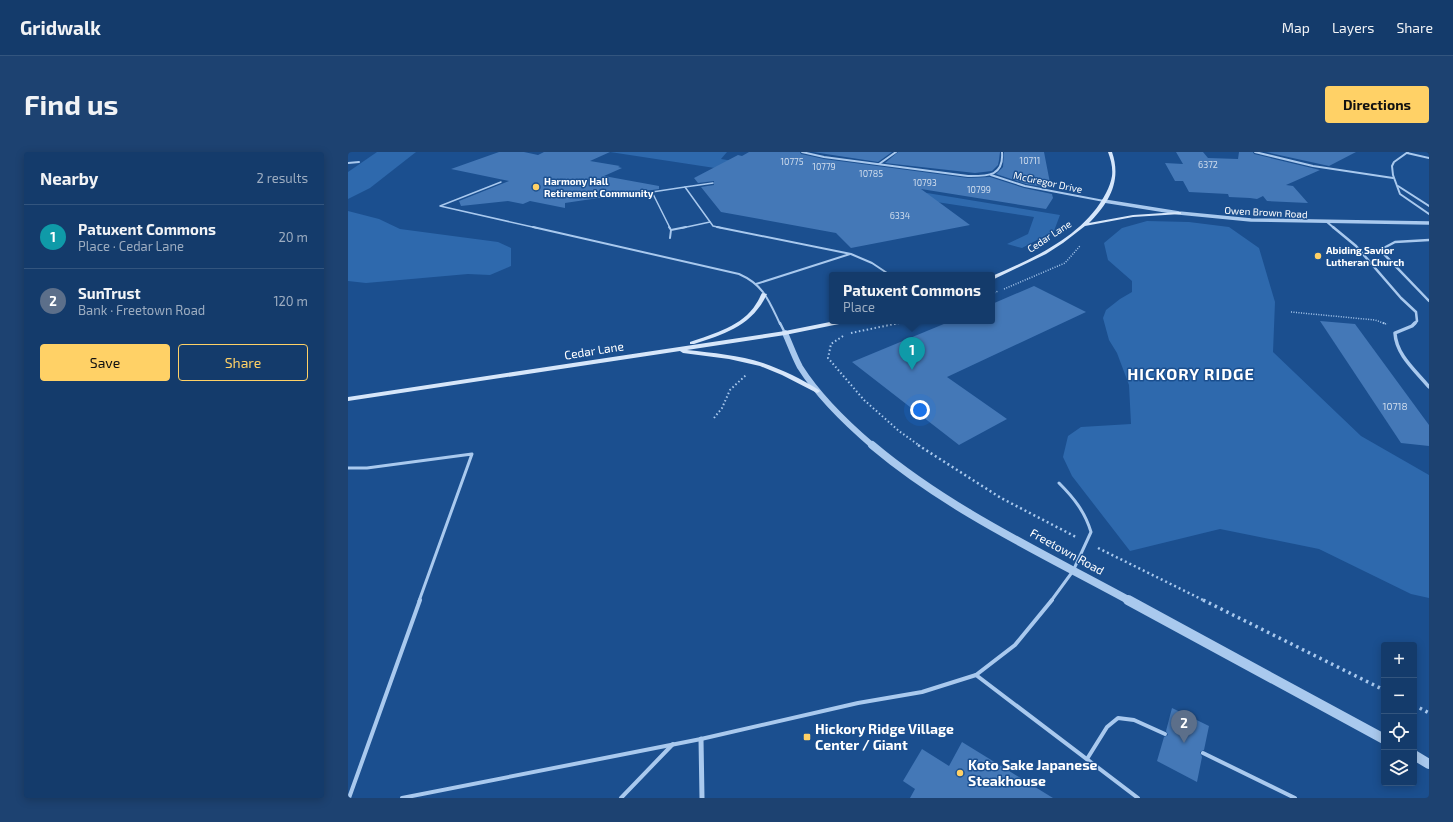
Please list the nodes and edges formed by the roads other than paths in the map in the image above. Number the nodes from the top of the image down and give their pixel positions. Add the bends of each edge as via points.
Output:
1 (802, 152) edge
2 (896, 152) edge
3 (1002, 152) edge
4 (1110, 152) edge
5 (1255, 152) edge
6 (1408, 152) edge
7 (1429, 158) edge
8 (359, 162) dead end
9 (348, 163) edge
10 (879, 164) junction
11 (991, 175) junction
12 (1393, 178) junction
13 (501, 182) dead end
14 (713, 182) dead end
15 (1398, 186) junction
16 (685, 187) junction
17 (1104, 201) junction
18 (1429, 206) edge
19 (1179, 213) junction
20 (1429, 214) edge
21 (710, 222) junction
22 (1327, 222) junction
23 (1429, 223) edge
24 (1083, 225) junction
25 (672, 230) junction
26 (670, 238) dead end
27 (1429, 240) edge
28 (850, 254) junction
29 (887, 272) edge
30 (995, 277) edge
31 (756, 284) junction
32 (764, 294) junction
33 (1429, 301) edge
34 (829, 324) edge
35 (785, 333) junction
36 (672, 350) junction
37 (1429, 387) edge
38 (817, 391) junction
39 (348, 399) edge
40 (348, 468) edge
41 (1059, 483) dead end
42 (1073, 571) junction
43 (976, 675) junction
44 (1165, 734) dead end
45 (1381, 737) edge
46 (701, 739) junction
47 (673, 744) junction
48 (1203, 753) dead end
49 (1417, 758) edge
50 (1087, 759) junction
51 (1429, 764) edge
52 (350, 798) edge
53 (402, 798) edge
54 (621, 798) edge
55 (702, 798) edge
56 (1138, 798) edge
57 (1295, 798) edge

1 - 10 street, McGregor Drive
2 - 10 street
3 - 11 street, McGregor Drive via 1002,168
4 - 17 main road, Cedar Lane via 1114,178
5 - 12 street via 1313,166
6 - 7 street
6 - 12 street via 1393,163
8 - 9 street
10 - 11 street, McGregor Drive via 959,176
11 - 17 street, McGregor Drive via 1025,186
12 - 15 street
13 - 31 lane via 440,206 733,272
14 - 16 lane
15 - 18 street
15 - 20 street via 1400,194
16 - 21 lane
16 - 25 lane via 652,192
17 - 19 street, Owen Brown Road
17 - 24 main road, Cedar Lane
19 - 22 street, Owen Brown Road via 1251,220
19 - 24 main road via 1133,216
21 - 25 lane
21 - 28 lane via 713,226
22 - 23 street, Owen Brown Road
22 - 37 street via 1356,246 1416,312 1418,321 1395,333 1394,340
24 - 30 main road, Cedar Lane via 1037,257
25 - 26 lane
27 - 33 street via 1395,242 1380,250
28 - 29 lane via 865,259
28 - 31 lane
31 - 32 lane
32 - 35 lane
32 - 36 main road via 761,304 737,325
34 - 35 main road, Cedar Lane
35 - 36 main road, Cedar Lane
35 - 38 street, Freetown Road via 802,370
36 - 38 main road via 745,360 772,368
36 - 39 main road, Cedar Lane
38 - 42 street, Freetown Road via 836,413 906,472 965,511
40 - 52 lane via 367,468 472,454
41 - 42 lane via 1088,518 1091,532
42 - 43 lane via 1015,645
42 - 45 street, Freetown Road
43 - 46 lane via 922,692 858,703
43 - 50 lane
44 - 50 lane via 1134,720 1118,718 1107,727
46 - 47 lane
46 - 55 street
47 - 53 lane
47 - 54 lane
48 - 57 lane
49 - 51 street
50 - 56 lane

